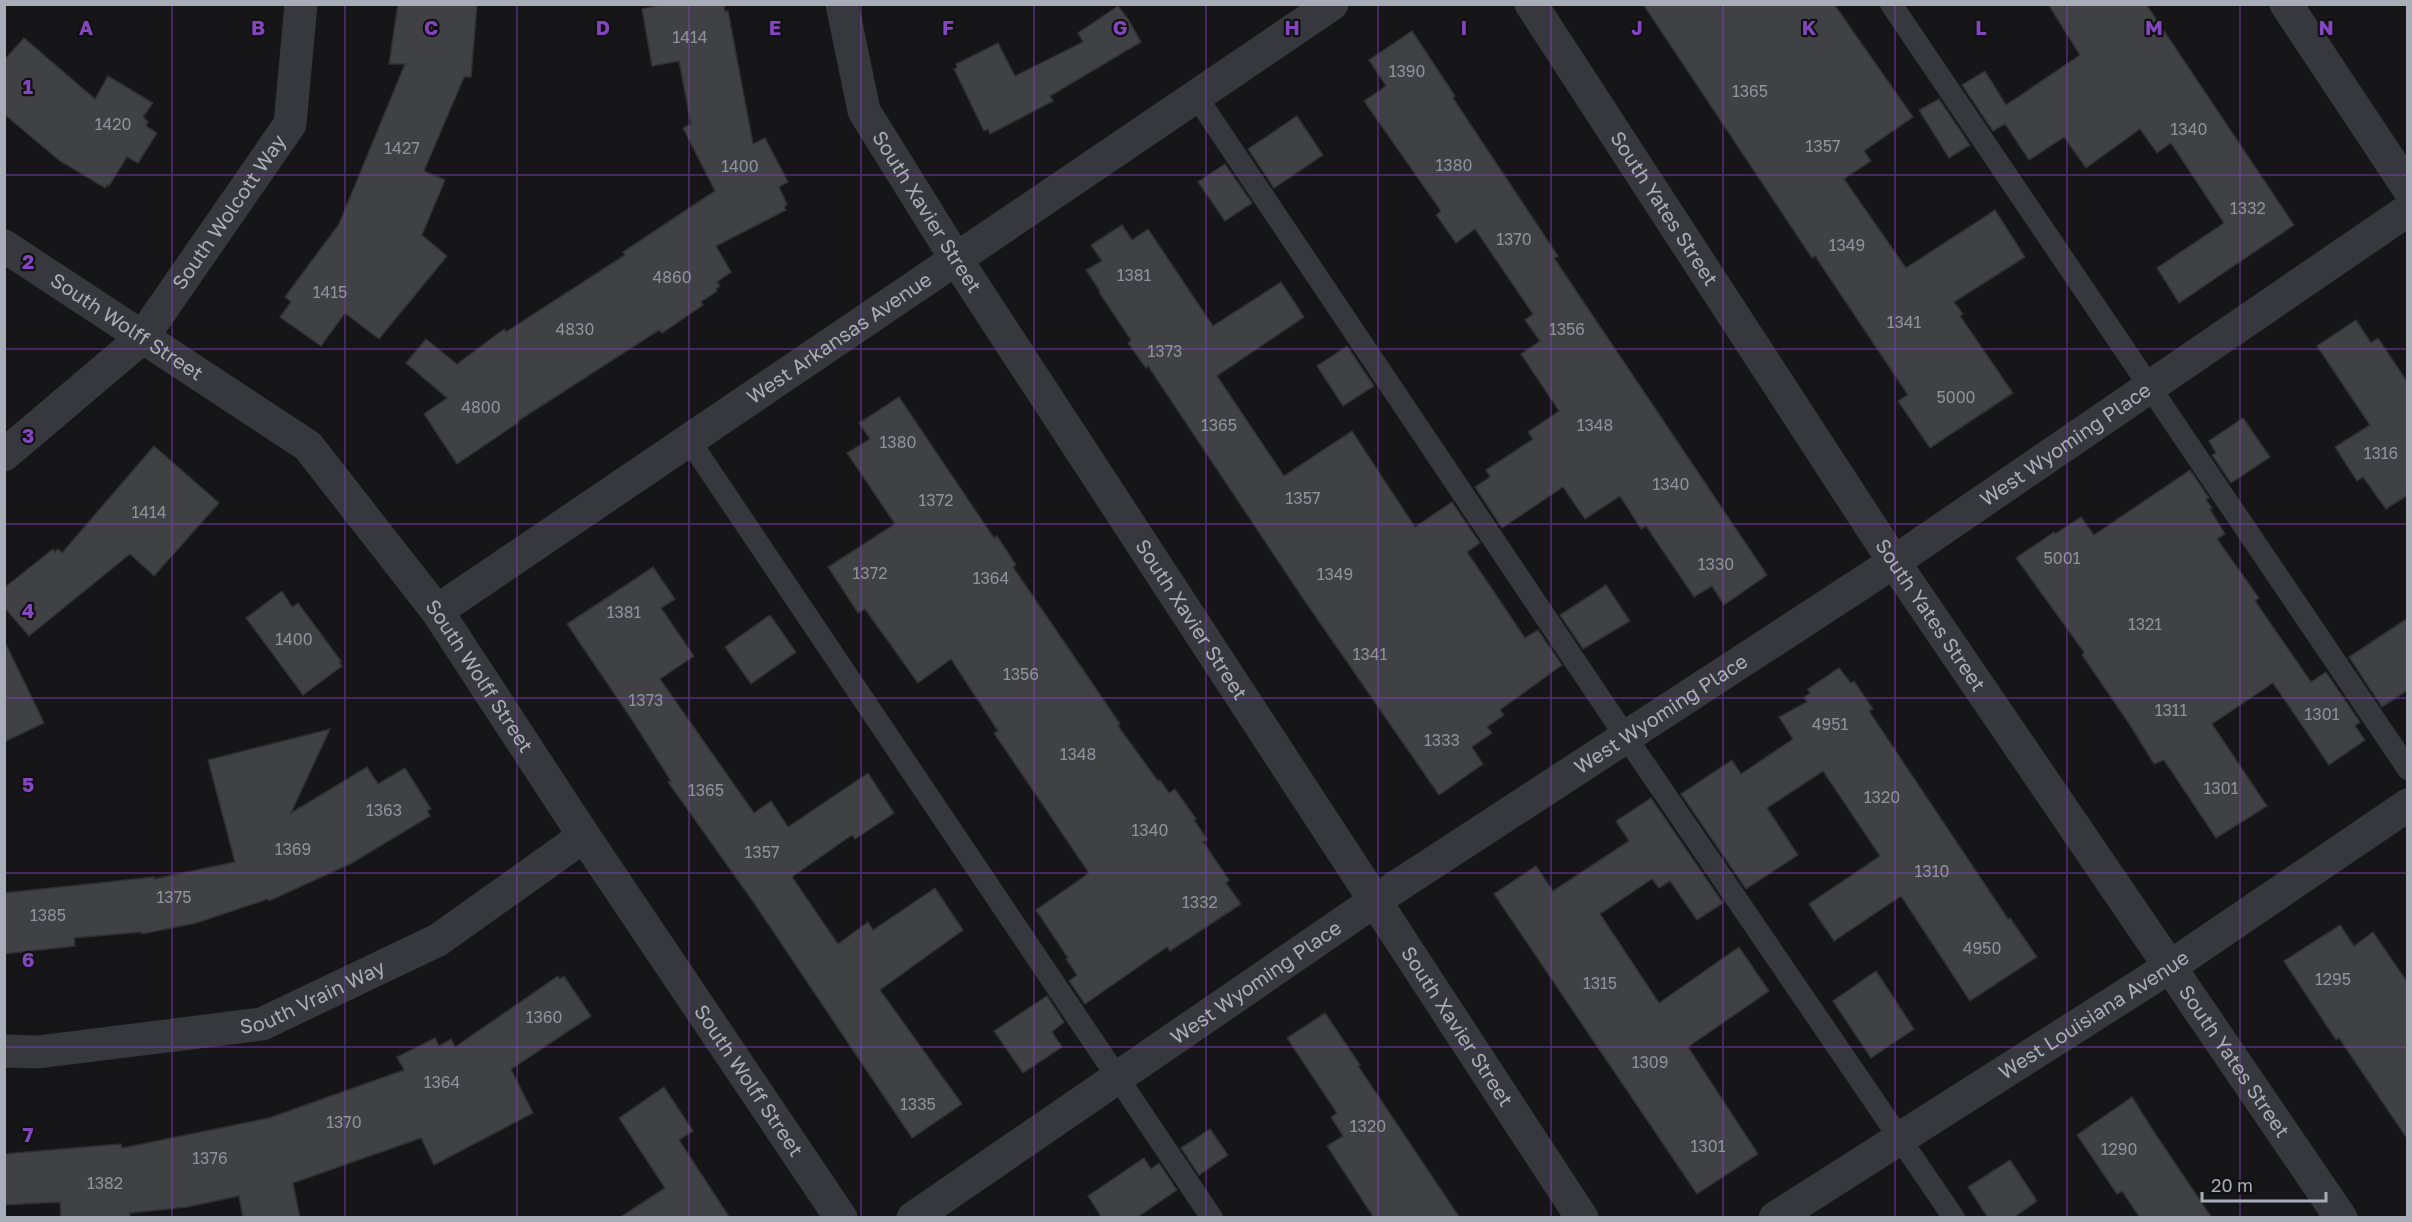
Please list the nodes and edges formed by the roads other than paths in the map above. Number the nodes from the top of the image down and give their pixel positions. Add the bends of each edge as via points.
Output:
1 (301, 4) edge
2 (842, 4) edge
3 (1332, 4) edge
4 (1531, 4) edge
5 (1891, 4) edge
6 (2286, 4) edge
7 (1196, 96) junction
8 (2408, 188) edge
9 (2408, 210) edge
10 (4, 246) edge
11 (956, 259) junction
12 (142, 338) junction
13 (2149, 387) junction
14 (689, 440) junction
15 (4, 455) edge
16 (1894, 562) junction
17 (437, 611) junction
18 (1626, 737) junction
19 (2408, 769) edge
20 (2408, 805) edge
21 (584, 836) junction
22 (1376, 900) junction
23 (2171, 966) junction
24 (4, 1051) edge
25 (1119, 1077) junction
26 (1900, 1139) junction
27 (841, 1218) edge
28 (913, 1218) edge
29 (1212, 1218) edge
30 (1582, 1218) edge
31 (1775, 1218) edge
32 (1954, 1218) edge
33 (2341, 1218) edge

1 - 12 street, South Wolcott Way via 290,124
2 - 11 street, South Xavier Street via 864,111
3 - 7 street, West Arkansas Avenue
4 - 16 street, South Yates Street
5 - 13 lane
6 - 8 street
7 - 11 street, West Arkansas Avenue
7 - 18 lane
9 - 13 street, West Wyoming Place
10 - 12 street, South Wolff Street
11 - 14 street, West Arkansas Avenue
11 - 22 street, South Xavier Street
12 - 15 street, South Wolcott Way
12 - 17 street, South Wolff Street via 308,446
13 - 16 street, West Wyoming Place
13 - 19 lane
14 - 17 street, West Arkansas Avenue
14 - 25 lane
16 - 18 street, West Wyoming Place
16 - 23 street, South Yates Street
17 - 21 street, South Wolff Street
18 - 22 street, West Wyoming Place
18 - 26 lane
20 - 23 street, West Louisiana Avenue
21 - 24 street, South Vrain Way via 438,940 262,1024 38,1052
21 - 27 street, South Wolff Street
22 - 25 street, West Wyoming Place
22 - 30 street, South Xavier Street
23 - 26 street, West Louisiana Avenue
23 - 33 street, South Yates Street
25 - 28 street, West Wyoming Place
25 - 29 lane
26 - 31 street, West Louisiana Avenue
26 - 32 lane

